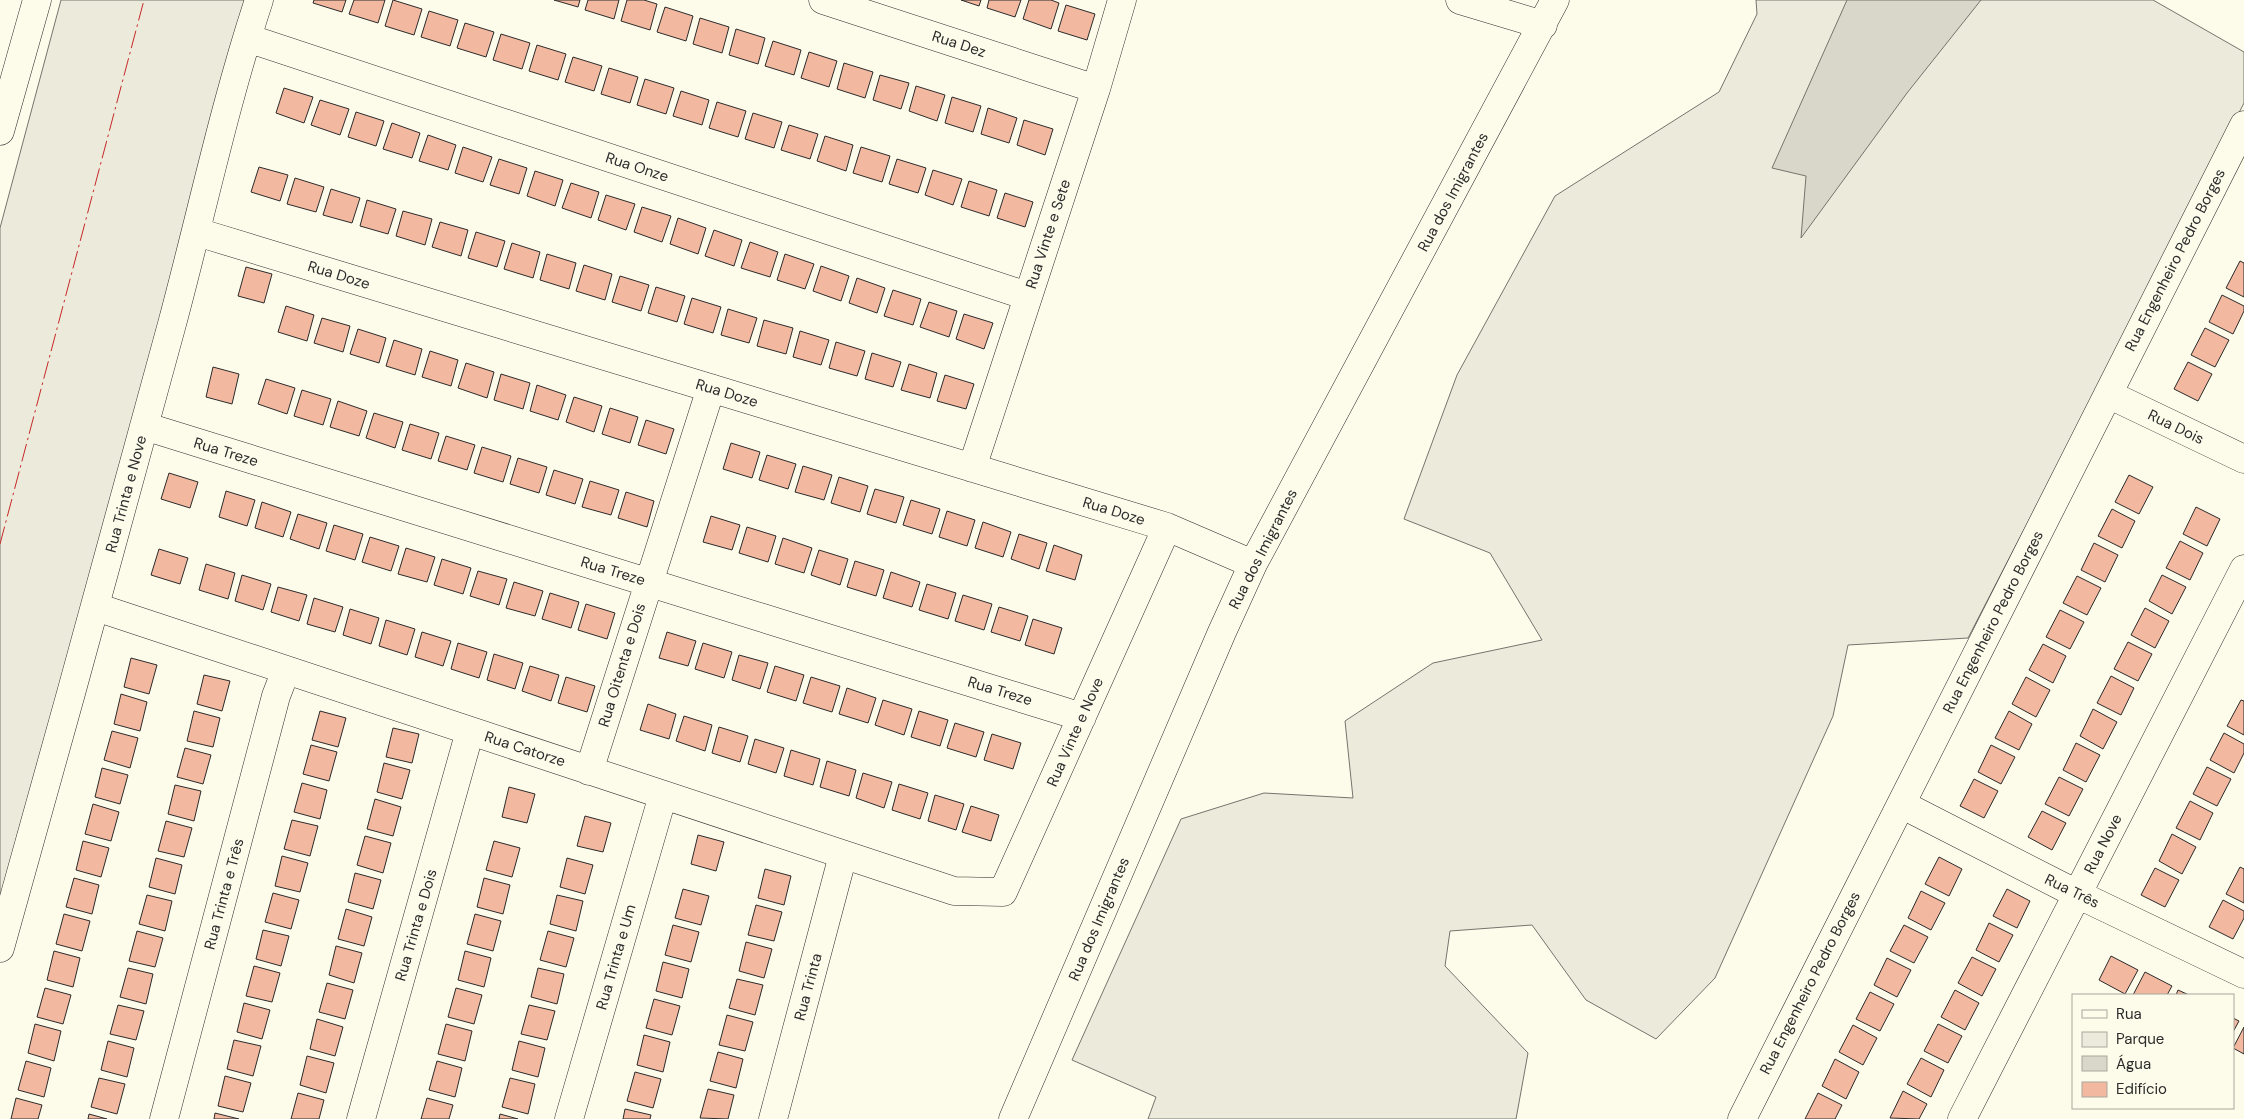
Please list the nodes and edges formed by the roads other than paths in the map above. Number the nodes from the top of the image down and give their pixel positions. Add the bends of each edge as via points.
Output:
1 (37, 0) edge
2 (259, 0) edge
3 (823, 0) edge
4 (1122, 0) edge
5 (1460, 0) edge
6 (1555, 0) edge
7 (1543, 25) junction
8 (247, 38) junction
9 (1096, 88) junction
10 (2244, 125) edge
11 (0, 131) edge
12 (197, 232) junction
13 (1027, 296) junction
14 (710, 388) junction
15 (2108, 394) junction
16 (144, 426) junction
17 (2244, 459) edge
18 (972, 468) junction
19 (1168, 527) junction
20 (1253, 564) junction
21 (2244, 570) edge
22 (648, 582) junction
23 (96, 608) junction
24 (286, 670) junction
25 (1082, 717) junction
26 (470, 731) junction
27 (590, 771) junction
28 (663, 795) junction
29 (1901, 804) junction
30 (843, 855) junction
31 (954, 891) joint
32 (2077, 894) junction
33 (0, 948) edge
34 (2244, 974) edge
35 (164, 1119) edge
36 (361, 1119) edge
37 (569, 1119) edge
38 (773, 1119) edge
39 (1013, 1119) edge
40 (1742, 1119) edge
41 (1962, 1119) edge

1 - 11 street
2 - 8 street, Rua Trinta e Nove
3 - 9 street, Rua Dez
4 - 9 street, Rua Vinte e Sete
5 - 7 street
6 - 7 street, Rua dos Imigrantes
7 - 20 street, Rua dos Imigrantes
8 - 12 street, Rua Trinta e Nove
8 - 13 street, Rua Onze
9 - 13 street, Rua Vinte e Sete
10 - 15 street, Rua Engenheiro Pedro Borges
12 - 14 street, Rua Doze
12 - 16 street, Rua Trinta e Nove
13 - 18 street, Rua Vinte e Sete
14 - 18 street, Rua Doze
14 - 22 street, Rua Oitenta e Dois
15 - 17 street, Rua Dois
15 - 29 street, Rua Engenheiro Pedro Borges
16 - 22 street, Rua Treze
16 - 23 street, Rua Trinta e Nove
18 - 19 street, Rua Doze
19 - 20 street, Rua Doze
19 - 25 street, Rua Vinte e Nove
20 - 39 street, Rua dos Imigrantes
21 - 32 street, Rua Nove
22 - 25 street, Rua Treze
22 - 27 street, Rua Oitenta e Dois
23 - 24 street, Rua Catorze
23 - 33 street, Rua Trinta e Nove
24 - 26 street, Rua Catorze
24 - 35 street, Rua Trinta e Três via 276,696
25 - 31 street, Rua Vinte e Nove via 1003,892
26 - 27 street, Rua Catorze
26 - 36 street, Rua Trinta e Dois
27 - 28 street, Rua Catorze
28 - 30 street, Rua Catorze
28 - 37 street, Rua Trinta e Um
29 - 32 street, Rua Três
29 - 40 street, Rua Engenheiro Pedro Borges
30 - 31 street, Rua Catorze
30 - 38 street, Rua Trinta
32 - 34 street, Rua Três
32 - 41 street, Rua Nove

